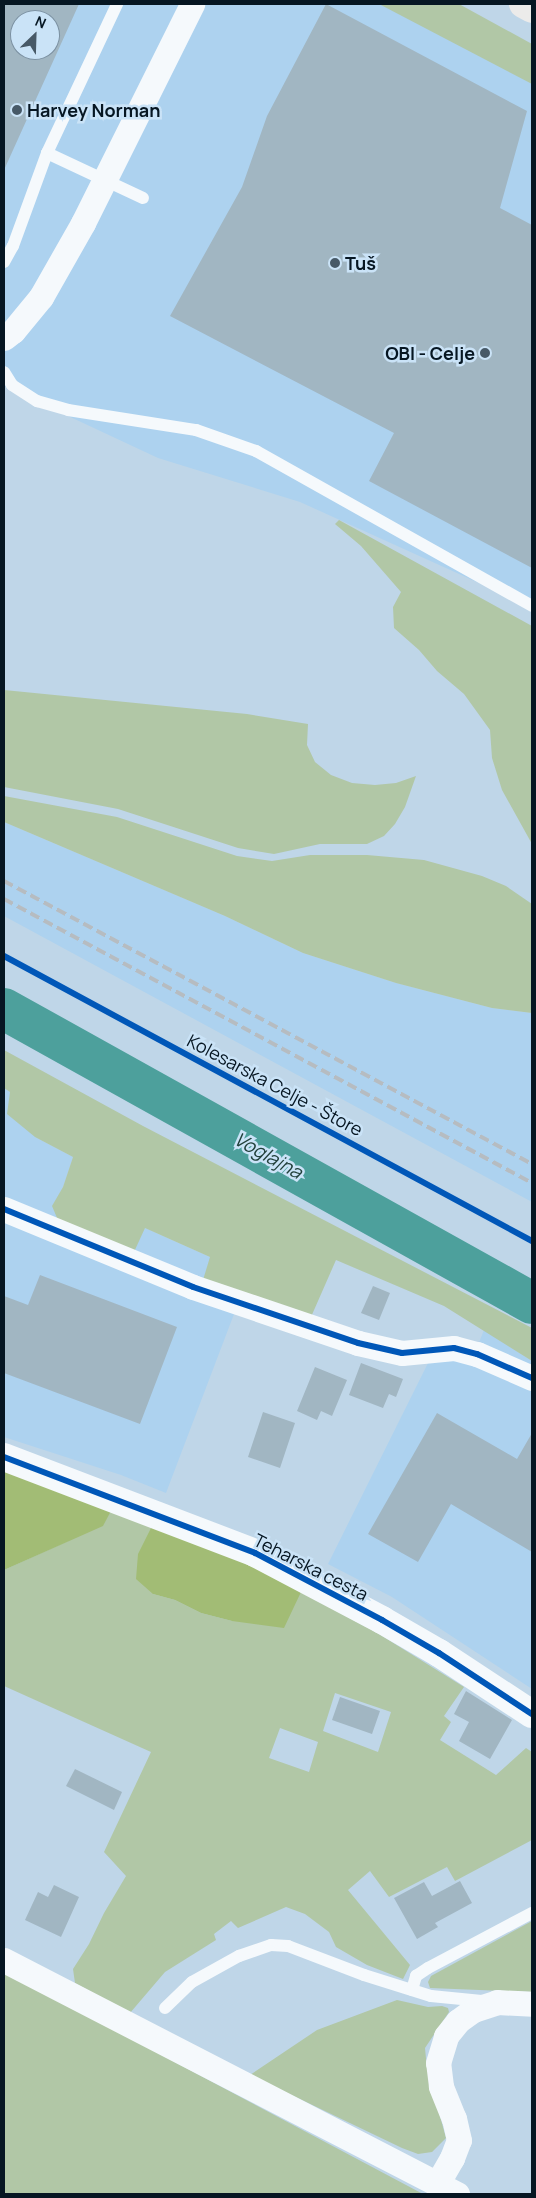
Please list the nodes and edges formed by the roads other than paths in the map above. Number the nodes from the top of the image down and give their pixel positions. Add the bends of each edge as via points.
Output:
1 (117, 4) edge
2 (192, 4) edge
3 (524, 4) edge
4 (532, 9) edge
5 (47, 153) junction
6 (105, 181) junction
7 (143, 198) dead end
8 (4, 262) edge
9 (4, 338) edge
10 (4, 372) edge
11 (532, 606) edge
12 (4, 1209) edge
13 (532, 1378) edge
14 (4, 1457) edge
15 (532, 1714) edge
16 (532, 1913) edge
17 (4, 1960) edge
18 (412, 1990) junction
19 (496, 2002) junction
20 (532, 2004) edge
21 (165, 2008) dead end
22 (447, 2189) edge

1 - 5 lane
2 - 6 street
3 - 4 main road
5 - 6 lane
5 - 8 lane via 13,246
6 - 7 lane
6 - 9 street via 41,297
10 - 11 lane via 12,385 37,401 68,410 196,430 256,451
12 - 13 street via 193,1287 358,1343 402,1354 454,1348 477,1354
14 - 15 street, Teharska cesta via 255,1553 406,1634
16 - 18 lane via 428,1968 416,1976
17 - 22 street
18 - 19 lane via 431,1996
18 - 21 lane via 288,1946 271,1945 239,1956 192,1982
19 - 20 street
19 - 22 street via 473,2010 458,2021 441,2048 438,2064 441,2086 459,2140 452,2158

